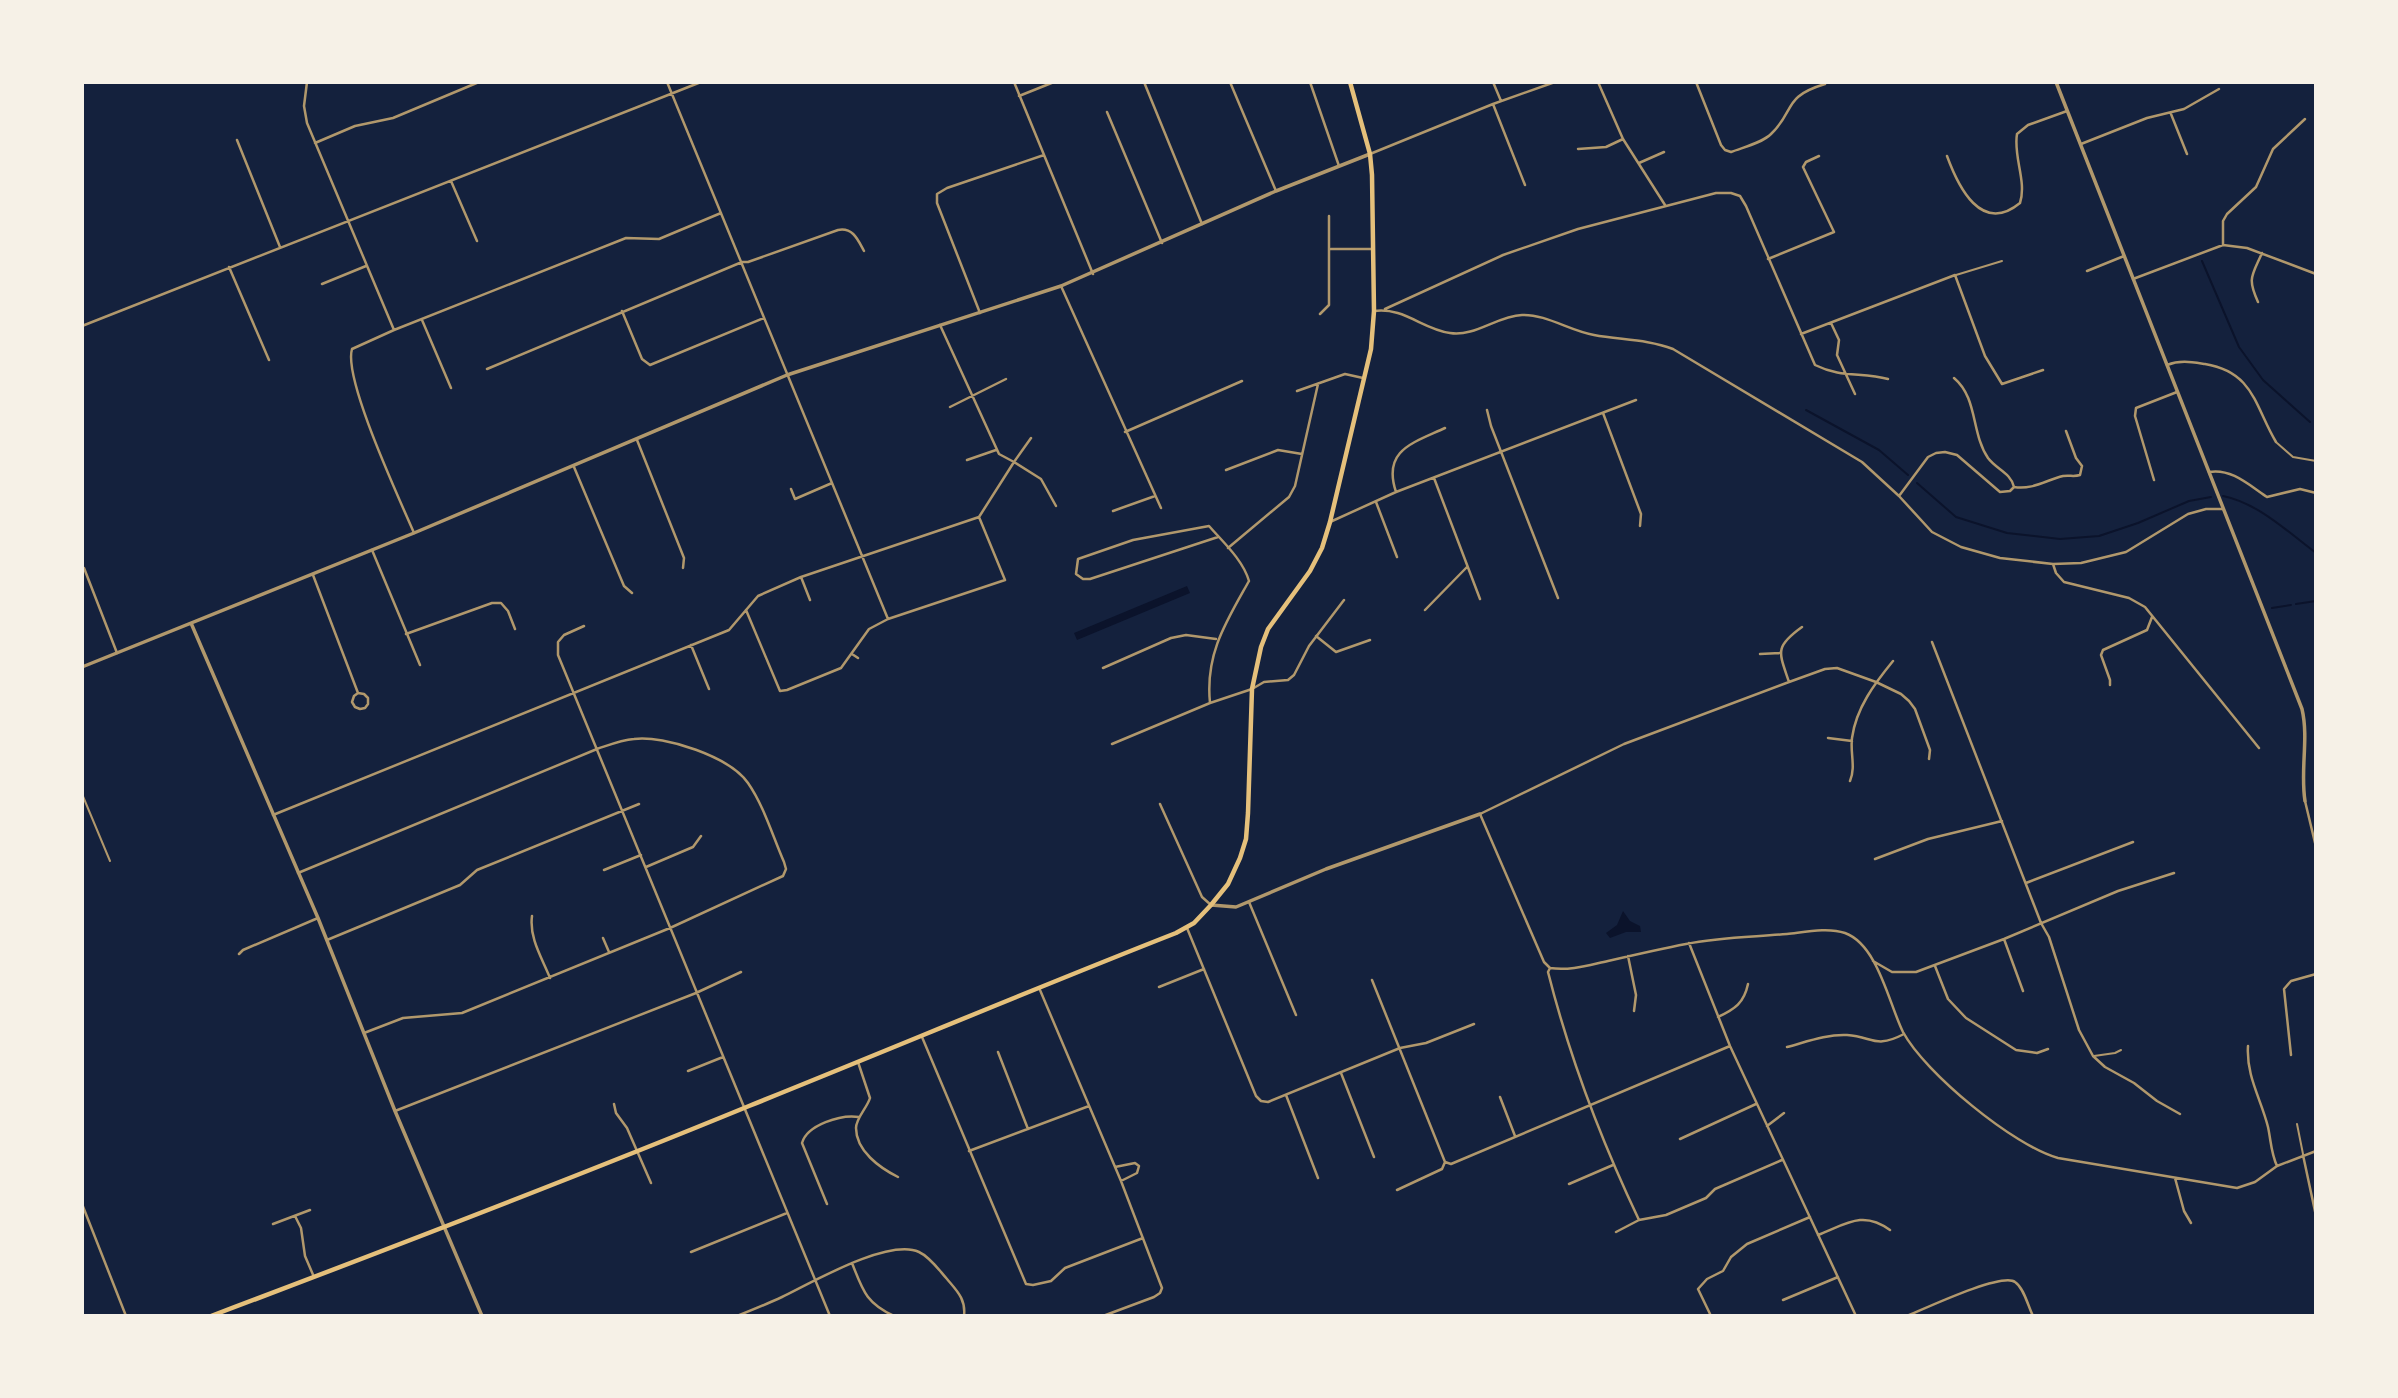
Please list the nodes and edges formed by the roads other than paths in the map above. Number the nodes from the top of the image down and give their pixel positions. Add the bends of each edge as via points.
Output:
1 (307, 82) edge
2 (480, 82) edge
3 (667, 82) edge
4 (701, 82) edge
5 (1014, 82) edge
6 (1054, 82) edge
7 (1144, 82) edge
8 (1230, 82) edge
9 (1310, 82) edge
10 (1350, 82) edge
11 (1493, 82) edge
12 (1555, 82) edge
13 (1598, 82) edge
14 (1696, 82) edge
15 (2056, 82) edge
16 (1825, 84) edge
17 (2219, 89) dead end
18 (671, 94) junction
19 (1019, 96) junction
20 (1501, 101) junction
21 (1493, 104) junction
22 (2067, 111) junction
23 (1107, 112) dead end
24 (2171, 114) junction
25 (2305, 118) dead end
26 (237, 139) dead end
27 (1623, 139) junction
28 (315, 143) junction
29 (2081, 144) junction
30 (1578, 149) dead end
31 (1664, 152) dead end
32 (1370, 154) junction
33 (2187, 154) dead end
34 (1044, 155) junction
35 (1819, 156) dead end
36 (1947, 156) dead end
37 (1639, 163) junction
38 (1339, 166) junction
39 (451, 181) junction
40 (1525, 185) dead end
41 (1276, 191) junction
42 (1665, 205) junction
43 (721, 213) junction
44 (1329, 216) dead end
45 (348, 222) junction
46 (1202, 224) junction
47 (477, 241) dead end
48 (1162, 243) junction
49 (2223, 245) junction
50 (280, 247) junction
51 (1331, 249) junction
52 (1372, 249) junction
53 (864, 251) dead end
54 (2262, 253) junction
55 (2124, 256) junction
56 (1768, 258) junction
57 (2003, 261) dead end
58 (742, 262) junction
59 (366, 266) junction
60 (229, 267) junction
61 (2087, 271) dead end
62 (1093, 274) junction
63 (2316, 274) edge
64 (1955, 275) junction
65 (2133, 279) junction
66 (322, 284) dead end
67 (1061, 286) junction
68 (2258, 302) dead end
69 (1385, 309) junction
70 (622, 311) junction
71 (1374, 311) junction
72 (980, 313) junction
73 (1320, 314) dead end
74 (765, 318) junction
75 (421, 319) junction
76 (1831, 323) junction
77 (940, 325) junction
78 (82, 326) edge
79 (394, 330) junction
80 (1801, 334) junction
81 (269, 360) dead end
82 (2167, 365) junction
83 (487, 369) dead end
84 (2043, 370) dead end
85 (788, 374) junction
86 (1847, 376) junction
87 (1363, 378) junction
88 (1954, 378) dead end
89 (1006, 379) dead end
90 (1888, 379) dead end
91 (1242, 381) dead end
92 (1318, 384) junction
93 (451, 388) dead end
94 (1297, 391) dead end
95 (2178, 392) junction
96 (1855, 394) dead end
97 (974, 397) junction
98 (1636, 400) dead end
99 (950, 407) dead end
100 (1487, 410) dead end
101 (1603, 413) junction
102 (1445, 428) dead end
103 (2066, 431) dead end
104 (1125, 432) junction
105 (1031, 438) dead end
106 (636, 440) junction
107 (2276, 442) joint
108 (996, 450) junction
109 (1502, 451) junction
110 (1302, 454) junction
111 (967, 460) dead end
112 (2316, 461) edge
113 (1014, 462) junction
114 (574, 467) junction
115 (1226, 470) dead end
116 (2209, 472) junction
117 (1434, 478) junction
118 (2154, 480) dead end
119 (832, 483) junction
120 (2014, 486) junction
121 (791, 489) dead end
122 (1395, 492) junction
123 (2316, 493) edge
124 (1155, 496) junction
125 (1899, 496) junction
126 (1376, 502) junction
127 (1056, 506) dead end
128 (1161, 508) dead end
129 (2223, 509) junction
130 (1113, 511) dead end
131 (979, 517) junction
132 (1330, 522) junction
133 (1640, 526) dead end
134 (414, 533) junction
135 (1219, 537) junction
136 (1228, 548) junction
137 (372, 551) junction
138 (862, 556) junction
139 (1397, 557) dead end
140 (2053, 564) junction
141 (1468, 566) junction
142 (84, 568) edge
143 (683, 568) dead end
144 (313, 575) junction
145 (802, 577) junction
146 (632, 593) dead end
147 (1558, 598) dead end
148 (1480, 599) dead end
149 (810, 600) dead end
150 (1345, 600) dead end
151 (745, 610) junction
152 (1425, 610) dead end
153 (2152, 617) junction
154 (888, 619) junction
155 (191, 623) junction
156 (583, 626) dead end
157 (1802, 627) dead end
158 (515, 629) dead end
159 (406, 634) junction
160 (1316, 636) junction
161 (1216, 639) junction
162 (1370, 640) dead end
163 (1932, 642) dead end
164 (691, 645) junction
165 (117, 653) junction
166 (1780, 653) junction
167 (852, 654) junction
168 (1760, 654) dead end
169 (858, 658) dead end
170 (1893, 661) dead end
171 (420, 665) dead end
172 (82, 667) edge
173 (1103, 668) dead end
174 (1789, 682) junction
175 (1876, 682) junction
176 (2110, 685) dead end
177 (709, 689) dead end
178 (1252, 689) junction
179 (574, 692) junction
180 (358, 693) junction
181 (1210, 703) junction
182 (1828, 738) dead end
183 (1852, 741) junction
184 (1112, 744) dead end
185 (2259, 748) dead end
186 (597, 749) junction
187 (1929, 759) dead end
188 (1850, 781) dead end
189 (82, 794) edge
190 (2305, 801) joint
191 (639, 804) dead end
192 (1160, 804) dead end
193 (622, 810) junction
194 (1480, 814) junction
195 (273, 815) junction
196 (2002, 821) junction
197 (701, 836) dead end
198 (2133, 842) dead end
199 (2316, 847) edge
200 (641, 855) junction
201 (1875, 859) dead end
202 (110, 861) dead end
203 (646, 867) junction
204 (604, 870) dead end
205 (298, 873) junction
206 (2174, 873) dead end
207 (2026, 883) junction
208 (1249, 902) junction
209 (2316, 902) edge
210 (1211, 905) junction
211 (532, 916) dead end
212 (318, 918) junction
213 (2041, 923) junction
214 (670, 928) junction
215 (1187, 928) junction
216 (2316, 934) edge
217 (603, 938) dead end
218 (2004, 939) junction
219 (327, 940) junction
220 (1689, 943) junction
221 (609, 952) junction
222 (239, 954) dead end
223 (1628, 956) junction
224 (1873, 961) junction
225 (1935, 966) junction
226 (1550, 968) junction
227 (1204, 969) junction
228 (741, 972) dead end
229 (2316, 974) edge
230 (550, 978) junction
231 (1372, 980) dead end
232 (1748, 984) dead end
233 (1039, 987) junction
234 (1158, 987) dead end
235 (2023, 991) dead end
236 (696, 993) junction
237 (1634, 1011) dead end
238 (1296, 1015) dead end
239 (1718, 1017) junction
240 (1474, 1024) dead end
241 (364, 1033) junction
242 (1904, 1034) junction
243 (921, 1035) junction
244 (1730, 1046) junction
245 (2248, 1046) dead end
246 (1787, 1047) dead end
247 (1399, 1048) junction
248 (2048, 1049) dead end
249 (2121, 1050) dead end
250 (998, 1052) dead end
251 (2291, 1055) dead end
252 (2093, 1056) junction
253 (723, 1057) junction
254 (858, 1062) junction
255 (688, 1072) dead end
256 (1341, 1073) junction
257 (1286, 1095) junction
258 (1500, 1097) dead end
259 (1756, 1103) junction
260 (614, 1104) dead end
261 (1589, 1105) junction
262 (1089, 1106) junction
263 (746, 1108) junction
264 (395, 1111) junction
265 (1784, 1113) dead end
266 (2180, 1114) dead end
267 (860, 1118) junction
268 (2297, 1124) dead end
269 (1767, 1126) junction
270 (1028, 1129) junction
271 (1515, 1136) junction
272 (1679, 1139) dead end
273 (637, 1151) junction
274 (969, 1151) junction
275 (2316, 1151) edge
276 (2304, 1155) junction
277 (1374, 1157) dead end
278 (1782, 1160) junction
279 (1445, 1162) junction
280 (1613, 1165) junction
281 (2277, 1166) junction
282 (1115, 1167) junction
283 (898, 1177) dead end
284 (1318, 1178) dead end
285 (2175, 1178) junction
286 (1121, 1181) junction
287 (651, 1184) dead end
288 (1569, 1184) dead end
289 (1397, 1190) dead end
290 (82, 1204) edge
291 (827, 1204) dead end
292 (310, 1210) dead end
293 (787, 1213) junction
294 (295, 1216) junction
295 (2316, 1216) edge
296 (1810, 1217) junction
297 (1639, 1220) junction
298 (2191, 1223) dead end
299 (273, 1224) dead end
300 (445, 1228) junction
301 (1889, 1230) dead end
302 (1616, 1231) dead end
303 (1818, 1235) junction
304 (1143, 1238) junction
305 (691, 1252) dead end
306 (852, 1263) junction
307 (314, 1277) junction
308 (1838, 1277) junction
309 (815, 1280) junction
310 (1783, 1300) dead end
311 (126, 1316) edge
312 (211, 1316) edge
313 (482, 1316) edge
314 (737, 1316) edge
315 (830, 1316) edge
316 (894, 1316) edge
317 (964, 1316) edge
318 (1103, 1316) edge
319 (1711, 1316) edge
320 (1856, 1316) edge
321 (1906, 1316) edge
322 (2033, 1316) edge

1 - 28 street via 304,106
2 - 28 street via 393,118 355,126
3 - 18 street
4 - 18 street
5 - 19 street
6 - 19 street
7 - 46 street
8 - 41 street
9 - 38 street
10 - 32 main road
11 - 20 street
12 - 20 street
13 - 27 street
14 - 16 street via 1721,145 1731,152 1769,137 1799,95
15 - 22 street
17 - 24 street
18 - 39 street
18 - 43 street
19 - 34 street
20 - 21 street
21 - 32 street
21 - 40 street
22 - 29 street
22 - 36 street via 2028,125 2017,134 2023,193 2020,203 2003,212 1984,212 1967,198
23 - 48 street
24 - 29 street via 2147,118
24 - 33 street
25 - 49 street via 2273,149 2256,187 2227,214
26 - 50 street
27 - 30 street via 1605,147
27 - 37 street
28 - 45 street
29 - 55 street
31 - 37 street
32 - 38 street
32 - 52 main road
34 - 62 street
34 - 72 street via 937,194
35 - 56 street via 1803,167 1834,232
37 - 42 street
38 - 41 street
39 - 45 street
39 - 47 street
41 - 46 street
42 - 56 street via 1716,193 1740,197
42 - 69 street via 1529,245
43 - 58 street
43 - 75 street via 659,239 626,238
44 - 51 street
45 - 50 street
45 - 59 street
46 - 48 street
48 - 62 street
49 - 54 street
49 - 65 street
50 - 60 street
51 - 52 street
51 - 73 street via 1329,305
52 - 71 main road
53 - 58 street via 853,233 843,229
54 - 63 street
54 - 68 street via 2251,278
55 - 61 street
55 - 65 street
56 - 80 street
57 - 64 lane
58 - 70 street
58 - 74 street
59 - 66 street
59 - 79 street
60 - 78 street
60 - 81 street
62 - 67 street
64 - 76 street
64 - 84 street via 1985,356 2002,384
65 - 82 street
67 - 72 street
67 - 104 street
69 - 71 street
69 - 125 street via 1448,333 1524,315 1591,335 1665,346 1862,462
70 - 74 street via 647,364 657,364
70 - 83 street
71 - 87 main road
72 - 77 street
74 - 85 street
75 - 79 street
75 - 93 street
76 - 80 street
76 - 86 street via 1839,340 1837,355
77 - 85 street
77 - 97 street
79 - 134 street via 356,346 350,359 360,402
80 - 86 street via 1815,365
82 - 95 street
82 - 107 street via 2185,360 2219,366 2235,375 2252,391
85 - 106 street
85 - 119 street
86 - 90 street
86 - 96 street
87 - 92 street via 1345,374
87 - 132 main road
88 - 120 street via 1964,387 1989,459
89 - 97 street
91 - 104 street
92 - 94 street
92 - 110 street
95 - 116 street
95 - 118 street via 2136,408
97 - 99 street
97 - 108 street
98 - 101 street
100 - 109 street
101 - 109 street
101 - 133 street via 1641,514
102 - 122 street via 1399,453 1390,477
103 - 120 street via 2082,466 2080,475 2033,487
104 - 124 street
105 - 113 street
106 - 114 street
106 - 143 street via 684,558
107 - 112 lane via 2293,457
108 - 111 street
108 - 113 street
109 - 117 street
109 - 147 street
110 - 115 street via 1278,450
110 - 136 street via 1289,497
113 - 127 street via 1041,479
113 - 131 street
114 - 134 street
114 - 146 street via 624,586
116 - 123 street via 2220,470 2236,476 2267,497 2300,489
116 - 129 street
117 - 122 street
117 - 141 street
119 - 121 street via 795,499
119 - 138 street
120 - 125 street via 2000,492 1957,455 1936,453
122 - 126 street
124 - 128 street
124 - 130 street
125 - 140 street via 1932,532 1961,547 2000,558
126 - 132 street
126 - 139 street
129 - 140 street via 2188,514 2117,556
129 - 190 street via 2302,709
131 - 138 street
131 - 154 street via 1004,580
132 - 178 main road via 1310,571 1268,629
134 - 137 street
135 - 135 street via 1209,526 1133,540 1078,559 1076,574 1090,579
135 - 136 street
136 - 161 street via 1249,581
137 - 144 street
137 - 159 street
138 - 145 street
138 - 154 street
140 - 153 street via 2064,582 2129,598
141 - 148 street
141 - 152 street
142 - 165 street
144 - 155 street
144 - 180 street
145 - 149 street
145 - 151 street via 758,596
150 - 160 street
151 - 164 street via 729,629
151 - 167 street via 780,691 841,668
153 - 176 street via 2147,630 2103,650
153 - 185 street
154 - 167 street via 869,629
155 - 165 street
155 - 195 street
156 - 179 street via 558,642 558,654
157 - 166 street via 1786,638
158 - 159 street via 501,603 492,603
159 - 171 street
160 - 162 street via 1336,652
160 - 178 street via 1294,675
161 - 173 street via 1171,638
161 - 181 street
163 - 196 street
164 - 177 street
164 - 179 street
165 - 172 street
166 - 168 street
166 - 174 street
167 - 169 street
170 - 175 street
174 - 175 street via 1837,668
174 - 194 street via 1624,744
175 - 183 street via 1856,720
175 - 187 street via 1901,694 1914,709 1930,750
178 - 181 street
178 - 210 main road via 1246,839 1235,870
179 - 186 street
179 - 195 street
180 - 180 street via 352,702 365,708 368,698
181 - 184 street
182 - 183 street
183 - 188 street via 1854,772
186 - 193 street
186 - 205 street
186 - 214 street via 633,739 664,741 736,770 747,781 784,862 783,876
189 - 202 lane
190 - 199 street
191 - 193 street
192 - 210 street via 1202,897
193 - 200 street
193 - 219 street via 477,870 460,885
194 - 208 street
194 - 226 street
195 - 205 street
196 - 201 street via 1928,839
196 - 207 street
197 - 203 street via 693,847
198 - 207 street
200 - 203 street
200 - 204 street
203 - 214 street
205 - 212 street
206 - 213 street
207 - 213 street
208 - 210 street via 1236,907
208 - 238 street
209 - 216 street
210 - 215 main road
211 - 230 street via 533,938
212 - 219 street
212 - 222 street
213 - 218 street
213 - 252 street via 2079,1030
214 - 221 street
214 - 236 street
215 - 227 street
215 - 233 main road
217 - 221 street
218 - 225 street
218 - 235 street
219 - 241 street
220 - 223 street
220 - 224 street via 1844,933 1856,939
220 - 239 street
221 - 230 street
223 - 226 street
223 - 237 street via 1636,995
224 - 225 street via 1904,974
224 - 242 street
225 - 248 street via 1948,999 1966,1018 2016,1050 2037,1053
226 - 261 street via 1564,1035
227 - 234 street
227 - 257 street via 1256,1096 1268,1102
228 - 236 street
229 - 251 street via 2291,981 2284,989
230 - 241 street via 462,1013 403,1018
231 - 247 street
232 - 239 street via 1740,1005
233 - 243 main road
233 - 262 street
236 - 253 street
236 - 264 street
239 - 244 street
240 - 247 street
241 - 264 street
242 - 246 street via 1887,1043 1847,1035
242 - 285 street via 1968,1102 2023,1144 2058,1158
243 - 254 main road
243 - 274 street
244 - 259 street
244 - 261 street
245 - 281 street via 2247,1062
247 - 256 street
247 - 279 street
249 - 252 lane
250 - 270 street
252 - 266 street
253 - 255 street
253 - 263 street
254 - 263 main road
254 - 267 street via 870,1098
256 - 257 street
256 - 277 street
257 - 284 street
258 - 271 street
259 - 269 street
259 - 272 street
260 - 273 street
261 - 271 street
261 - 280 street
262 - 270 street
262 - 282 street
263 - 273 main road
263 - 293 street
264 - 300 street
265 - 269 street
267 - 283 street via 856,1127 862,1148 875,1163
267 - 291 street via 844,1117 804,1136 802,1143
268 - 276 lane
269 - 278 street
270 - 274 street
271 - 279 street via 1451,1164
273 - 287 street
273 - 300 main road
274 - 304 street via 1026,1284 1051,1281 1065,1268
275 - 276 street
276 - 281 street
276 - 295 street
278 - 296 street
278 - 297 street via 1666,1215
279 - 289 street via 1442,1169
280 - 288 street
280 - 297 street
281 - 285 street via 2255,1182 2236,1188
282 - 286 street
282 - 286 street via 1139,1166 1137,1173
285 - 298 street
286 - 304 street
290 - 311 street
292 - 294 street
293 - 305 street
293 - 309 street
294 - 299 street
294 - 307 street
296 - 303 street
296 - 319 street via 1747,1244 1731,1257 1723,1272 1707,1279 1698,1289
297 - 302 street
300 - 307 main road
300 - 313 street
301 - 303 street via 1860,1218
303 - 308 street
304 - 318 street via 1160,1293
306 - 309 street
306 - 316 street via 867,1297
306 - 317 street via 901,1250 918,1252 961,1295
307 - 312 main road
308 - 310 street
308 - 320 street
309 - 314 street
309 - 315 street
321 - 322 street via 2007,1279 2019,1287

